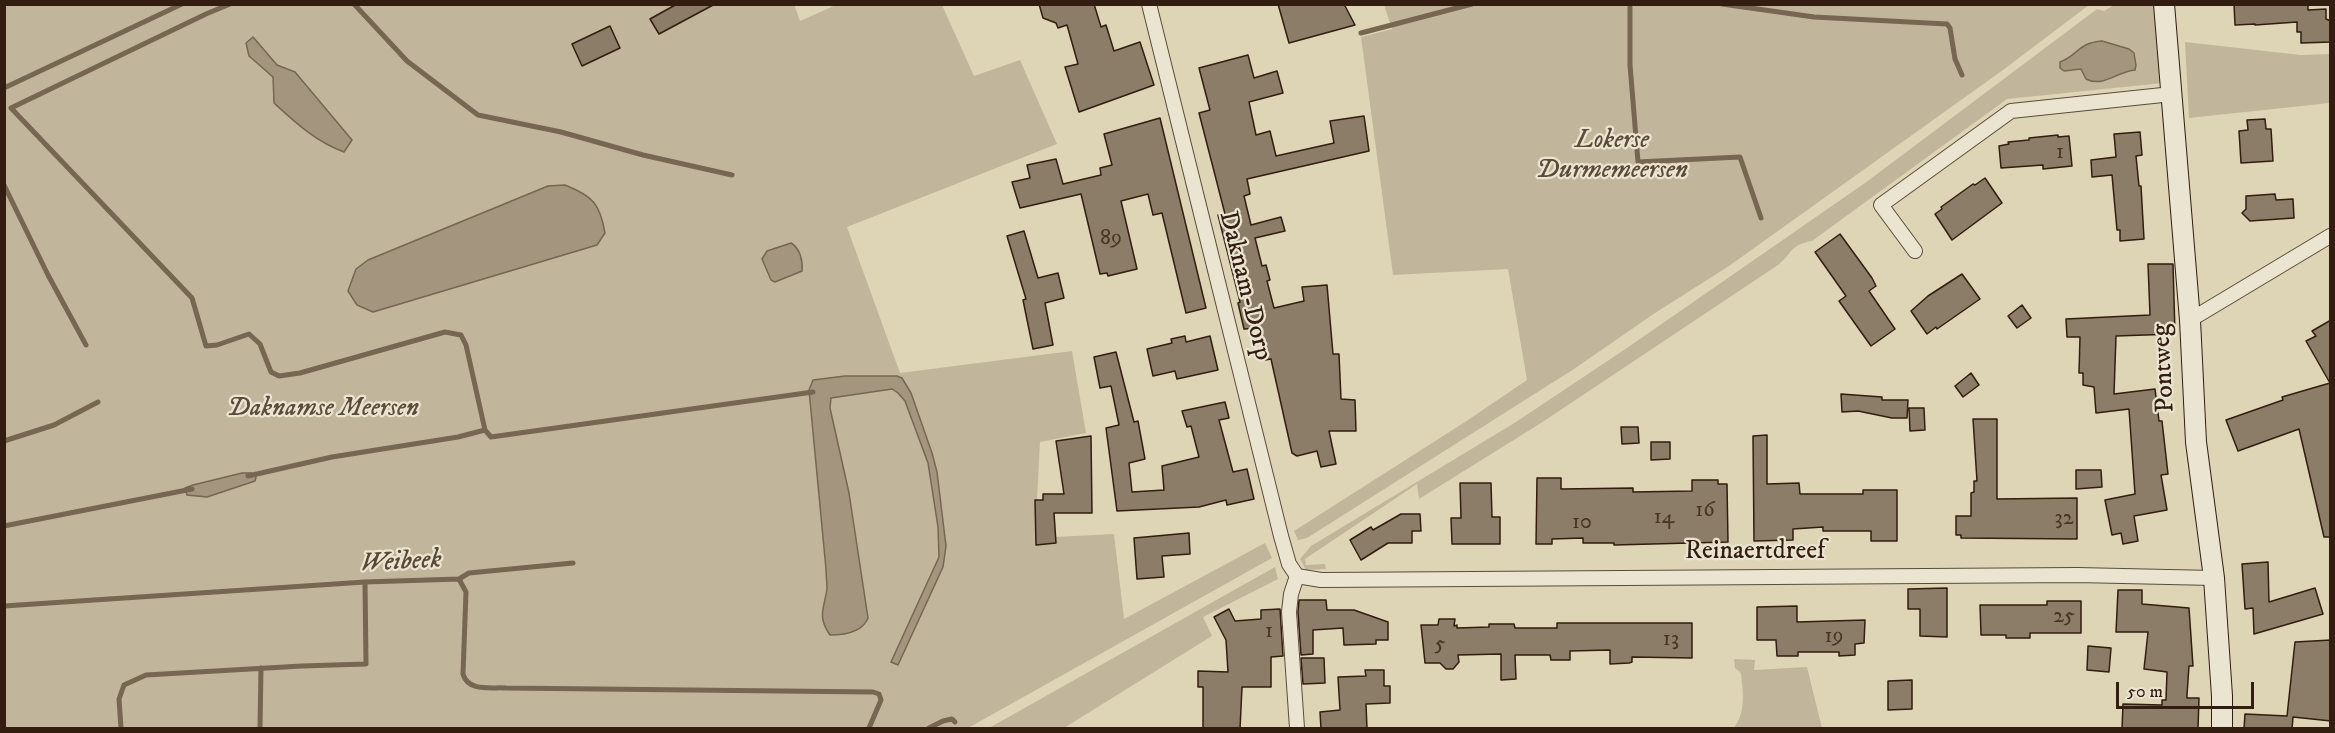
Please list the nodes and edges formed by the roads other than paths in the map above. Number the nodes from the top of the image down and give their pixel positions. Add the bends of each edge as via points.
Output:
1 (1149, 4) edge
2 (2164, 4) edge
3 (2172, 94) junction
4 (2331, 236) edge
5 (1915, 251) dead end
6 (2190, 320) junction
7 (1297, 576) junction
8 (2214, 578) junction
9 (1297, 729) edge
10 (2222, 729) edge

1 - 7 street, Daknam-Dorp via 1281,536
2 - 3 street, Pontweg
3 - 5 street via 2011,111 1881,205
3 - 6 street, Pontweg
4 - 6 street
6 - 8 street, Pontweg via 2196,442
7 - 8 street, Reinaertdreef via 1321,580 2077,575
7 - 9 street via 1289,612
8 - 10 street, Pontweg

